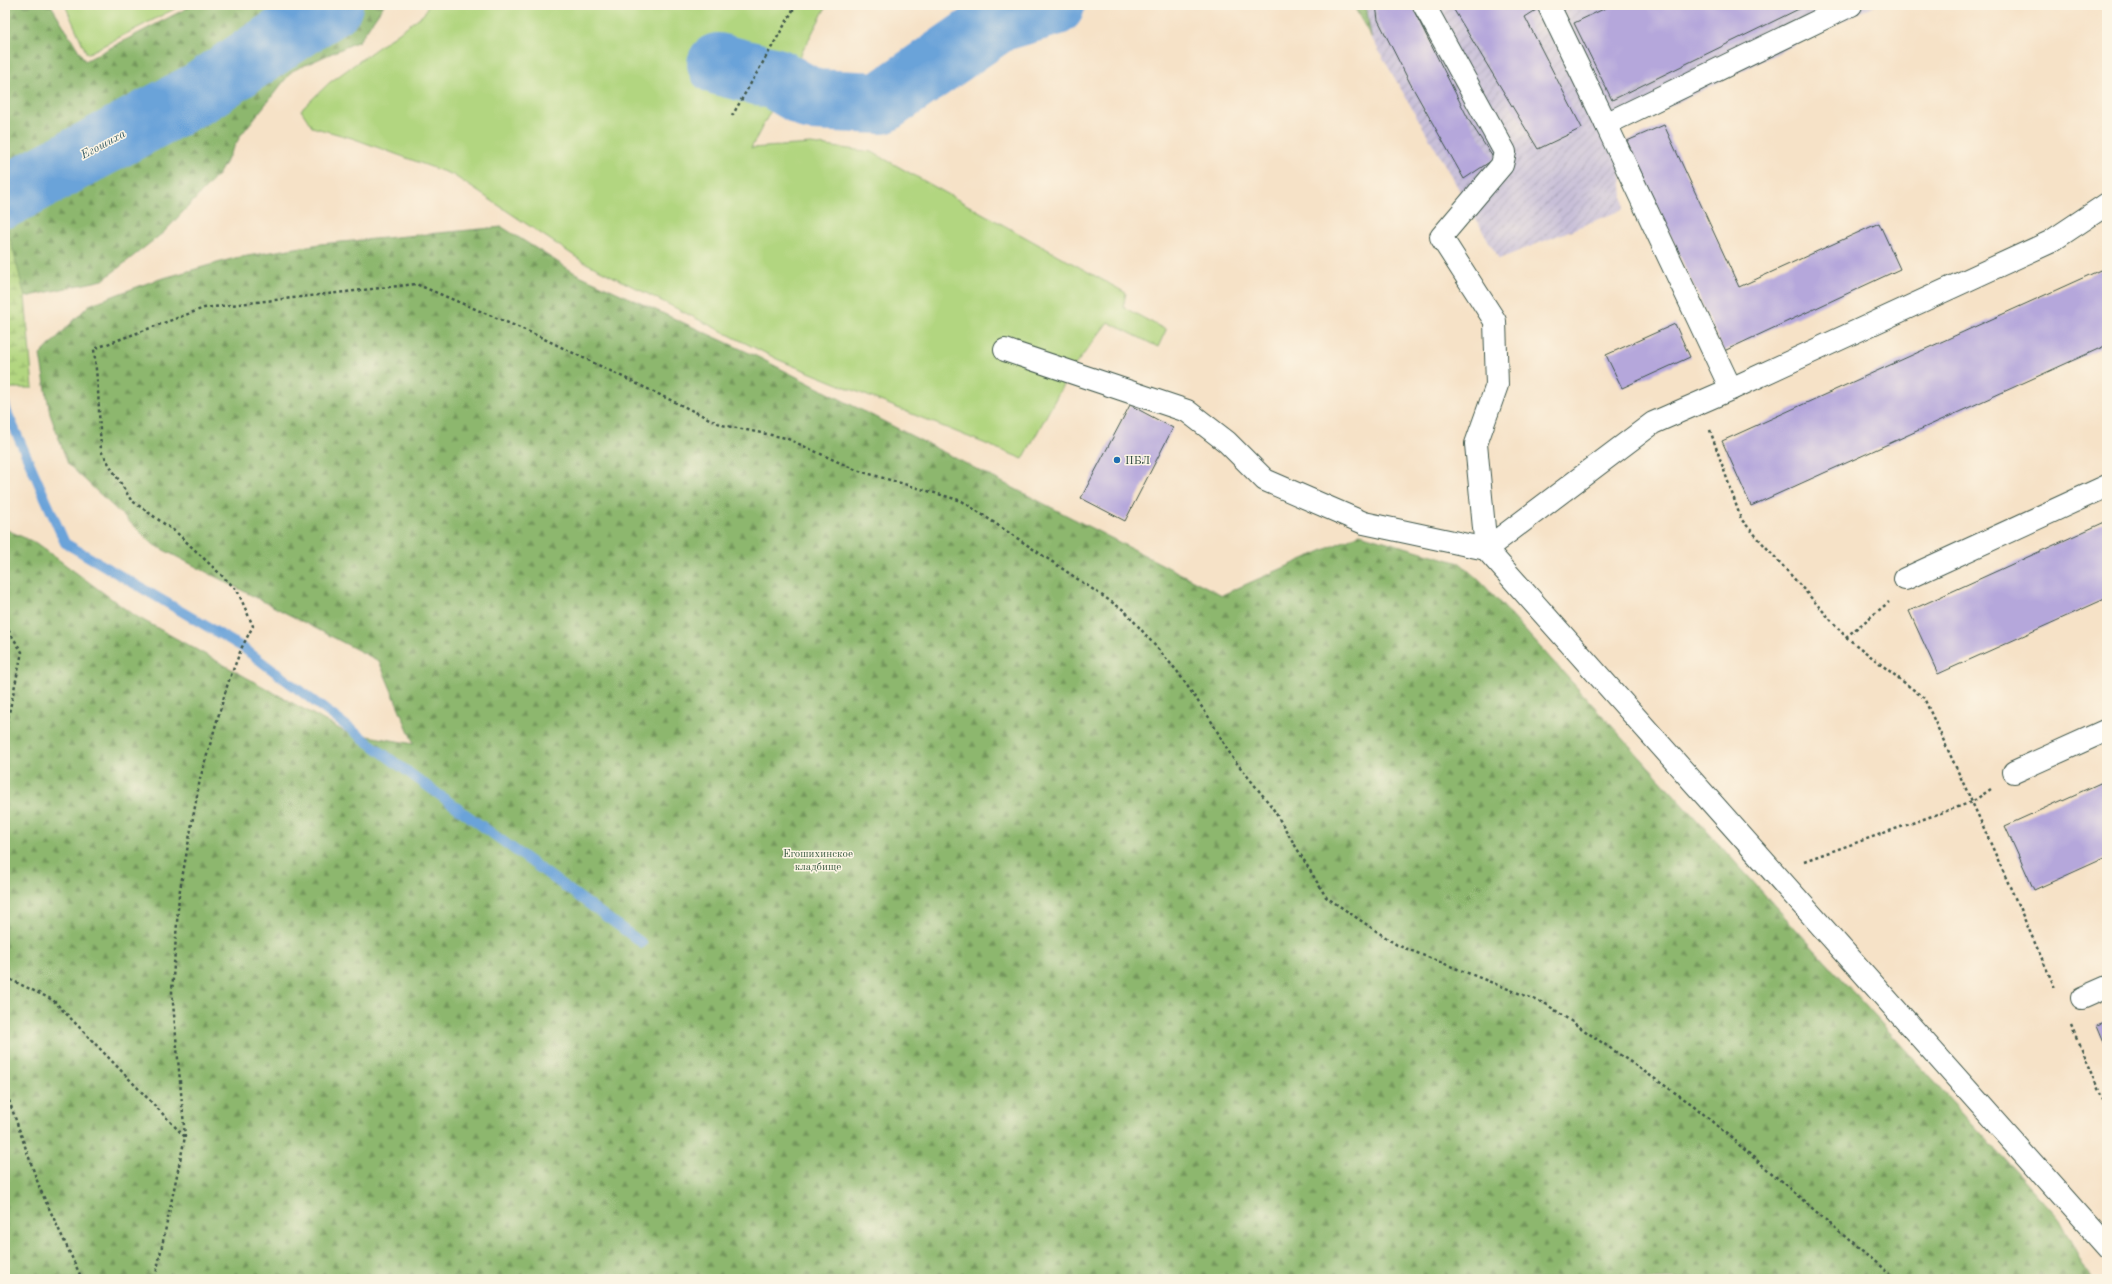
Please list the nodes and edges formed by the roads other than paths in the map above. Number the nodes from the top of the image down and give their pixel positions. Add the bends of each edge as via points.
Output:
1 (1424, 5) edge
2 (1438, 5) edge
3 (1550, 5) edge
4 (1851, 5) edge
5 (1439, 32) junction
6 (1606, 124) junction
7 (2107, 204) edge
8 (1005, 350) dead end
9 (1731, 389) junction
10 (2107, 486) edge
11 (1486, 549) junction
12 (1905, 579) road end
13 (2107, 730) edge
14 (2014, 772) road end
15 (2107, 987) edge
16 (2082, 998) dead end
17 (2107, 1247) edge

1 - 5 lane
2 - 5 lane
3 - 6 lane
4 - 6 lane
5 - 11 lane via 1505,152 1502,165 1441,237 1495,322 1497,385 1476,444
6 - 9 lane
7 - 9 lane via 2050,242
8 - 11 lane via 1187,411 1227,442 1264,480 1364,523
9 - 11 lane via 1653,423
10 - 12 lane
11 - 17 lane
13 - 14 lane
15 - 16 lane

